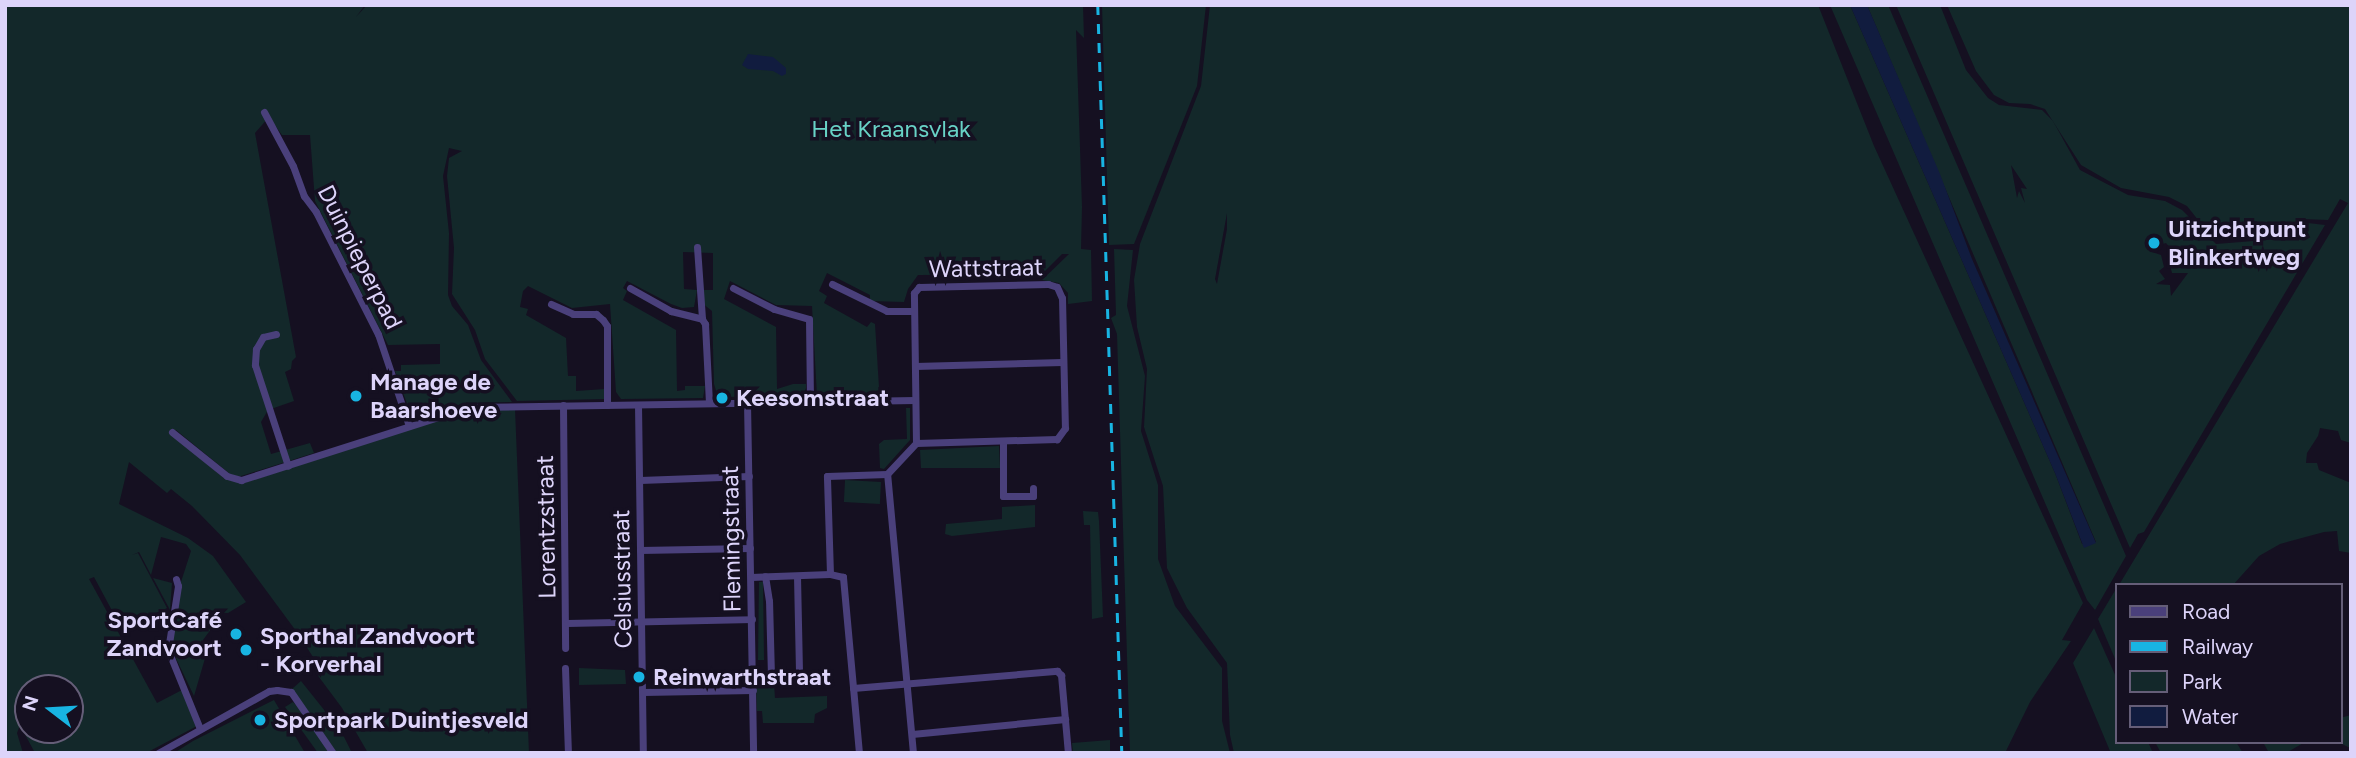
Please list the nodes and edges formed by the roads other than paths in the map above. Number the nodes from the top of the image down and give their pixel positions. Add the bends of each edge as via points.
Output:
1 (264, 112) dead end
2 (697, 247) dead end
3 (832, 284) dead end
4 (630, 288) dead end
5 (733, 288) dead end
6 (551, 304) dead end
7 (914, 311) junction
8 (702, 319) junction
9 (276, 334) dead end
10 (1062, 362) junction
11 (915, 366) junction
12 (915, 400) junction
13 (810, 401) junction
14 (709, 402) junction
15 (747, 402) junction
16 (563, 405) junction
17 (607, 405) junction
18 (638, 405) junction
19 (409, 426) junction
20 (172, 432) dead end
21 (1003, 441) junction
22 (916, 443) junction
23 (288, 466) junction
24 (887, 474) junction
25 (749, 476) junction
26 (640, 480) junction
27 (1032, 488) dead end
28 (750, 548) junction
29 (640, 550) junction
30 (830, 574) junction
31 (765, 576) junction
32 (797, 576) junction
33 (751, 577) junction
34 (176, 579) dead end
35 (752, 619) junction
36 (643, 621) junction
37 (567, 623) junction
38 (565, 648) dead end
39 (565, 668) dead end
40 (799, 670) dead end
41 (752, 676) junction
42 (907, 684) junction
43 (853, 688) junction
44 (753, 690) junction
45 (643, 692) junction
46 (1065, 719) junction
47 (200, 729) junction
48 (912, 734) junction
49 (1068, 748) edge
50 (158, 753) edge
51 (333, 753) edge
52 (568, 753) edge
53 (643, 753) edge
54 (753, 753) edge
55 (859, 753) edge
56 (914, 753) edge

1 - 19 street, Duinpieperpad via 378,334
2 - 8 street
3 - 7 street via 887,311
4 - 8 street via 671,311
5 - 13 street via 774,309 809,319
6 - 17 street via 573,314 596,314 607,326
7 - 10 street, Wattstraat via 916,289 1057,287 1062,298
7 - 11 street
8 - 14 street
9 - 23 street via 263,337 255,365
10 - 11 street
10 - 21 street via 1065,428 1057,439
11 - 12 street
12 - 13 street
12 - 22 street
13 - 15 street
14 - 15 street
14 - 18 street
15 - 25 street, Flemingstraat
16 - 17 street
16 - 19 street via 470,407
16 - 37 street, Lorentzstraat
17 - 18 street
18 - 26 street, Celsiusstraat
19 - 23 street
20 - 23 street via 231,478 245,479
21 - 22 street
21 - 27 street via 1003,496 1033,496
22 - 24 street
24 - 30 street via 827,476
24 - 42 street
25 - 26 street
25 - 28 street, Flemingstraat
26 - 29 street, Celsiusstraat
28 - 29 street
28 - 33 street, Flemingstraat
29 - 36 street, Celsiusstraat
30 - 32 street
30 - 43 street via 843,577
31 - 32 street
31 - 33 street
31 - 41 street, Flemingstraat via 771,676
32 - 40 street
33 - 35 street, Flemingstraat
34 - 47 street via 168,650
35 - 36 street
35 - 41 street, Flemingstraat
36 - 37 street
36 - 45 street, Celsiusstraat
37 - 38 street, Lorentzstraat
39 - 52 street
41 - 44 street, Flemingstraat
42 - 43 street
42 - 46 street via 1057,671
42 - 48 street
43 - 55 street
44 - 45 street
44 - 54 street, Flemingstraat
45 - 53 street, Celsiusstraat
46 - 48 street
46 - 49 street
47 - 50 street
47 - 51 street via 269,691 291,692
48 - 56 street

